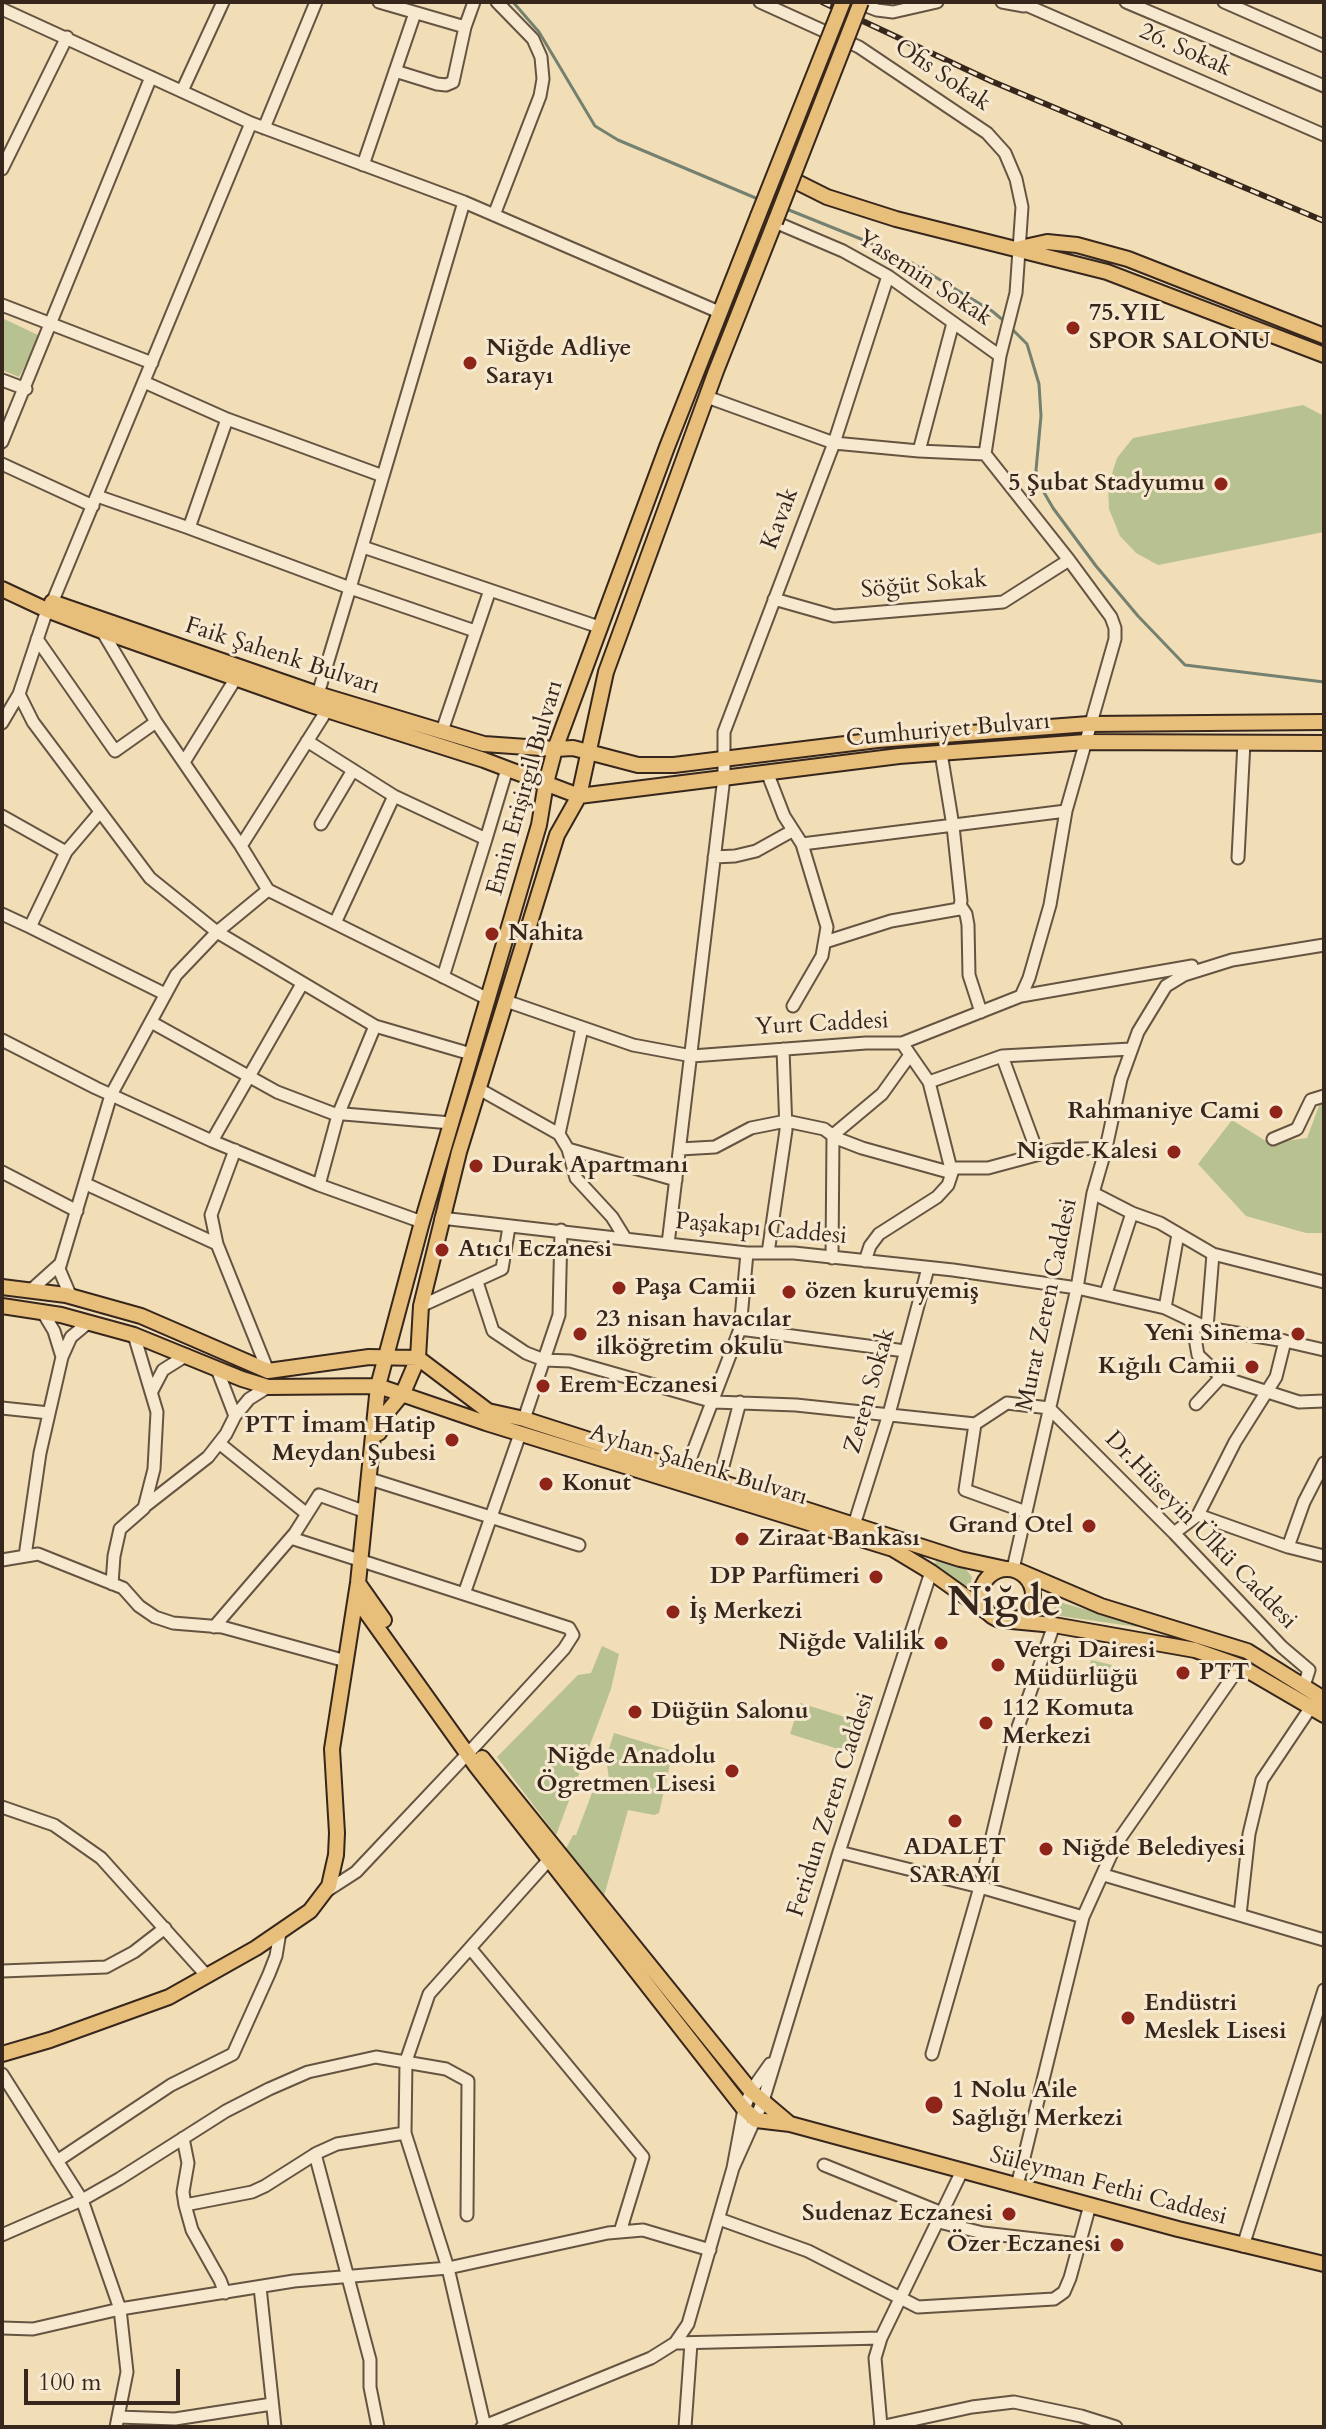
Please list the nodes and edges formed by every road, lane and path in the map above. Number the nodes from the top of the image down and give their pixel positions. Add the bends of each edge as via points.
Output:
1 (223, 2) edge
2 (316, 2) edge
3 (379, 2) edge
4 (474, 2) edge
5 (497, 2) edge
6 (760, 2) edge
7 (843, 2) edge
8 (858, 2) edge
9 (904, 2) edge
10 (937, 2) edge
11 (1002, 2) edge
12 (1126, 2) edge
13 (1224, 2) edge
14 (1023, 4) edge
15 (2, 9) edge
16 (887, 12) junction
17 (415, 13) junction
18 (465, 27) junction
19 (67, 37) junction
20 (1324, 46) edge
21 (395, 71) junction
22 (151, 77) junction
23 (1324, 86) edge
24 (182, 91) junction
25 (251, 123) junction
26 (264, 128) junction
27 (1324, 135) edge
28 (363, 165) junction
29 (2, 169) edge
30 (791, 179) junction
31 (464, 202) junction
32 (494, 215) junction
33 (775, 222) junction
34 (1019, 248) junction
35 (888, 276) junction
36 (2, 305) edge
37 (719, 312) junction
38 (953, 323) junction
39 (51, 326) junction
40 (1324, 336) edge
41 (1324, 355) edge
42 (1000, 356) junction
43 (152, 363) junction
44 (2, 380) edge
45 (144, 382) junction
46 (26, 389) junction
47 (707, 397) junction
48 (227, 419) junction
49 (2, 442) edge
50 (834, 443) junction
51 (919, 451) junction
52 (985, 454) junction
53 (2, 464) edge
54 (383, 476) junction
55 (95, 501) junction
56 (189, 528) junction
57 (363, 547) junction
58 (1069, 560) junction
59 (2, 578) edge
60 (350, 588) junction
61 (2, 589) edge
62 (490, 590) junction
63 (774, 599) junction
64 (50, 606) junction
65 (599, 627) junction
66 (102, 631) junction
67 (475, 631) junction
68 (37, 639) junction
69 (236, 678) junction
70 (19, 694) junction
71 (318, 694) junction
72 (327, 710) junction
73 (156, 722) junction
74 (1324, 722) edge
75 (2, 723) edge
76 (1089, 724) junction
77 (442, 731) junction
78 (307, 741) junction
79 (1086, 742) junction
80 (1244, 742) junction
81 (1324, 743) edge
82 (555, 749) junction
83 (589, 753) junction
84 (941, 753) junction
85 (724, 758) junction
86 (184, 762) junction
87 (507, 769) junction
88 (353, 770) junction
89 (767, 772) junction
90 (724, 777) junction
91 (546, 783) junction
92 (394, 796) junction
93 (579, 796) junction
94 (1066, 811) junction
95 (100, 812) junction
96 (2, 816) edge
97 (321, 824) dead end
98 (953, 826) junction
99 (792, 831) junction
100 (486, 839) junction
101 (802, 844) junction
102 (241, 846) junction
103 (66, 852) junction
104 (714, 857) junction
105 (1238, 858) dead end
106 (268, 890) junction
107 (960, 905) junction
108 (2, 914) edge
109 (335, 923) junction
110 (30, 927) junction
111 (217, 932) junction
112 (825, 942) junction
113 (1324, 945) edge
114 (1232, 960) junction
115 (443, 977) junction
116 (302, 984) junction
117 (165, 994) junction
118 (1021, 996) junction
119 (488, 999) junction
120 (506, 1001) junction
121 (793, 1006) dead end
122 (981, 1012) junction
123 (151, 1022) junction
124 (375, 1026) junction
125 (582, 1028) junction
126 (2, 1040) edge
127 (902, 1043) junction
128 (783, 1049) junction
129 (1131, 1049) junction
130 (471, 1054) junction
131 (910, 1055) junction
132 (692, 1056) junction
133 (1002, 1056) junction
134 (249, 1076) junction
135 (929, 1082) junction
136 (479, 1089) junction
137 (111, 1095) junction
138 (1324, 1096) edge
139 (338, 1115) junction
140 (786, 1121) junction
141 (451, 1123) junction
142 (559, 1134) junction
143 (833, 1135) junction
144 (1273, 1139) dead end
145 (212, 1141) junction
146 (1106, 1148) junction
147 (568, 1149) junction
148 (680, 1149) junction
149 (235, 1150) junction
150 (1038, 1154) junction
151 (951, 1170) junction
152 (2, 1172) edge
153 (676, 1180) junction
154 (86, 1184) junction
155 (319, 1185) junction
156 (1093, 1193) junction
157 (77, 1211) junction
158 (1132, 1213) junction
159 (441, 1218) junction
160 (422, 1222) junction
161 (509, 1227) junction
162 (561, 1230) junction
163 (1178, 1234) junction
164 (625, 1238) junction
165 (217, 1244) junction
166 (668, 1244) junction
167 (747, 1253) junction
168 (768, 1253) junction
169 (1213, 1254) junction
170 (832, 1258) junction
171 (865, 1261) junction
172 (62, 1263) junction
173 (928, 1268) junction
174 (477, 1282) junction
175 (1324, 1282) edge
176 (2, 1287) edge
177 (1077, 1288) junction
178 (31, 1290) junction
179 (1106, 1293) junction
180 (71, 1297) junction
181 (2, 1306) edge
182 (421, 1306) junction
183 (1165, 1308) junction
184 (42, 1311) junction
185 (1192, 1321) junction
186 (89, 1322) junction
187 (1207, 1328) junction
188 (740, 1329) junction
189 (134, 1335) junction
190 (1285, 1341) junction
191 (1324, 1350) edge
192 (905, 1351) junction
193 (187, 1355) junction
194 (62, 1357) junction
195 (386, 1357) junction
196 (418, 1358) junction
197 (544, 1360) junction
198 (217, 1369) junction
199 (268, 1371) junction
200 (1221, 1377) junction
201 (378, 1386) junction
202 (268, 1387) junction
203 (152, 1391) junction
204 (1268, 1391) junction
205 (403, 1393) junction
206 (1324, 1401) edge
207 (714, 1402) junction
208 (740, 1402) junction
209 (1196, 1404) dead end
210 (2, 1408) edge
211 (1049, 1408) junction
212 (49, 1413) junction
213 (889, 1414) junction
214 (235, 1416) junction
215 (975, 1424) junction
216 (522, 1426) junction
217 (219, 1443) junction
218 (374, 1444) junction
219 (1323, 1466) edge
220 (686, 1470) junction
221 (370, 1479) junction
222 (719, 1481) junction
223 (144, 1508) junction
224 (366, 1512) junction
225 (1026, 1512) junction
226 (307, 1514) junction
227 (1198, 1515) junction
228 (490, 1518) junction
229 (854, 1525) junction
230 (1174, 1533) junction
231 (291, 1538) junction
232 (579, 1545) dead end
233 (1288, 1547) junction
234 (25, 1556) junction
235 (1324, 1556) edge
236 (2, 1560) edge
237 (361, 1562) junction
238 (1013, 1570) junction
239 (931, 1572) junction
240 (112, 1584) junction
241 (357, 1587) junction
242 (464, 1594) junction
243 (996, 1618) junction
244 (1054, 1625) junction
245 (214, 1627) junction
246 (346, 1661) junction
247 (1240, 1666) junction
248 (1304, 1686) junction
249 (1320, 1707) edge
250 (471, 1751) junction
251 (2, 1807) edge
252 (839, 1852) junction
253 (553, 1855) junction
254 (1104, 1875) junction
255 (980, 1887) junction
256 (324, 1892) junction
257 (1240, 1915) junction
258 (1083, 1917) junction
259 (165, 1928) junction
260 (280, 1932) junction
261 (1324, 1940) edge
262 (470, 1948) junction
263 (2, 1971) edge
264 (207, 1976) junction
265 (1324, 1990) edge
266 (2, 2054) edge
267 (932, 2054) dead end
268 (406, 2061) junction
269 (2, 2074) edge
270 (757, 2096) junction
271 (744, 2109) junction
272 (756, 2120) junction
273 (790, 2124) junction
274 (405, 2133) junction
275 (183, 2138) junction
276 (315, 2154) junction
277 (57, 2161) junction
278 (824, 2165) dead end
279 (733, 2168) junction
280 (962, 2171) junction
281 (1017, 2186) junction
282 (82, 2200) junction
283 (185, 2205) junction
284 (1090, 2205) junction
285 (467, 2215) dead end
286 (940, 2217) junction
287 (719, 2219) junction
288 (620, 2232) junction
289 (2, 2235) edge
290 (1079, 2244) junction
291 (1243, 2246) junction
292 (710, 2250) junction
293 (1324, 2264) edge
294 (448, 2268) junction
295 (346, 2276) junction
296 (260, 2287) junction
297 (225, 2293) junction
298 (901, 2298) junction
299 (120, 2309) junction
300 (2, 2328) edge
301 (881, 2338) junction
302 (675, 2343) junction
303 (691, 2343) junction
304 (272, 2404) junction
305 (117, 2422) edge
306 (275, 2427) edge
307 (378, 2427) edge
308 (484, 2427) edge
309 (685, 2427) edge
310 (880, 2427) edge
311 (1116, 2427) edge

1 - 24 street
2 - 26 street
3 - 17 street
4 - 18 street
5 - 32 street via 533,39 543,79
6 - 34 street, Ofis Sokak via 859,47 987,133 1005,153 1016,179 1022,207
7 - 37 main road, Emin Erişirgil Bulvarı, bridge
8 - 16 street
8 - 30 main road, Emin Erişirgil Bulvarı, bridge
9 - 16 street
10 - 16 street
11 - 14 street, 26. Sokak
12 - 23 street
13 - 20 street
14 - 27 street, 26. Sokak
15 - 19 street
17 - 18 street
17 - 21 street
18 - 21 street via 453,82 437,84
19 - 22 street
19 - 29 street
21 - 28 street
22 - 24 street
22 - 39 street
24 - 25 street
25 - 26 street
25 - 43 street
26 - 28 street
28 - 31 street
30 - 33 main road, Emin Erişirgil Bulvarı, bridge
30 - 34 main road via 827,197 896,219
31 - 32 street
31 - 54 street
32 - 37 street
33 - 35 street, Yasemin Sokak
33 - 47 main road, Emin Erişirgil Bulvarı
34 - 40 main road via 1047,242 1098,250
34 - 41 main road via 1120,276
34 - 42 street, Ofis Sokak
35 - 38 street, Yasemin Sokak
35 - 50 street, Kavak
36 - 39 street
37 - 65 main road, Emin Erişirgil Bulvarı
38 - 42 street, Yasemin Sokak
38 - 51 street
39 - 43 street
39 - 46 street
42 - 52 street, Yasemin Sokak
43 - 45 street
44 - 46 street
45 - 48 street
45 - 55 street
46 - 49 street
47 - 50 street
47 - 83 main road, Emin Erişirgil Bulvarı via 606,672
48 - 54 street
48 - 56 street
50 - 51 street
50 - 63 street, Kavak
51 - 52 street
52 - 58 street
53 - 55 street
54 - 57 street
55 - 56 street
55 - 64 street
56 - 60 street
57 - 60 street
57 - 62 street
58 - 63 street, Söğüt Sokak via 1003,602 834,616
58 - 76 street via 1115,628
59 - 64 main road, Faik Şahenk Bulvarı
60 - 67 street
60 - 71 street
61 - 64 main road, Faik Şahenk Bulvarı
62 - 65 street
62 - 67 street
63 - 85 street, Kavak via 724,732
64 - 66 main road, Faik Şahenk Bulvarı
64 - 68 street
64 - 71 main road, Faik Şahenk Bulvarı
65 - 82 main road, Emin Erişirgil Bulvarı
66 - 69 main road, Faik Şahenk Bulvarı
66 - 73 street
67 - 77 street
68 - 70 street
68 - 73 street via 115,751
69 - 72 main road, Faik Şahenk Bulvarı
69 - 86 street
70 - 75 street
70 - 95 street via 33,722
71 - 77 main road, Faik Şahenk Bulvarı
72 - 78 street
72 - 87 main road, Faik Şahenk Bulvarı
73 - 86 street
74 - 76 main road, Cumhuriyet Bulvarı
76 - 79 street
76 - 85 main road, Cumhuriyet Bulvarı
77 - 82 main road, Faik Şahenk Bulvarı via 484,744
78 - 88 street
78 - 102 street
79 - 80 main road, Cumhuriyet Bulvarı
79 - 84 main road, Cumhuriyet Bulvarı
79 - 94 street
80 - 81 main road, Cumhuriyet Bulvarı
80 - 105 street
82 - 83 main road, Faik Şahenk Bulvarı
82 - 91 main road, Emin Erişirgil Bulvarı
83 - 85 main road, Cumhuriyet Bulvarı via 638,765
83 - 93 main road, Emin Erişirgil Bulvarı
84 - 89 main road, Cumhuriyet Bulvarı
84 - 98 street
85 - 90 street, Kavak
86 - 102 street
87 - 91 main road, Faik Şahenk Bulvarı
87 - 100 street
88 - 92 street
88 - 97 street
89 - 90 main road, Cumhuriyet Bulvarı
89 - 99 street
90 - 93 main road, Cumhuriyet Bulvarı
90 - 104 street, Kavak
91 - 93 main road, Faik Şahenk Bulvarı
91 - 119 main road, Emin Erişirgil Bulvarı via 539,825
92 - 100 street
92 - 109 street
93 - 120 main road, Emin Erişirgil Bulvarı via 557,835
94 - 98 street
94 - 118 street via 1050,905
95 - 103 street
95 - 111 street via 150,878
96 - 103 street
98 - 101 street
98 - 107 street
99 - 101 street
99 - 104 street via 756,851
100 - 115 street
101 - 112 street via 824,911
102 - 106 street
103 - 110 street
104 - 132 street, Kavak
106 - 109 street
106 - 111 street
107 - 112 street
107 - 122 street via 968,925 969,975
108 - 110 street
109 - 115 street
110 - 117 street
111 - 116 street
111 - 117 street
112 - 121 street
113 - 114 street, Murat Zeren Caddesi
114 - 118 street, Yurt Caddesi
114 - 129 street, Murat Zeren Caddesi via 1173,980
115 - 119 street
116 - 124 street
116 - 134 street
117 - 123 street
118 - 122 street, Yurt Caddesi
119 - 130 main road, Emin Erişirgil Bulvarı
120 - 125 street, Yurt Caddesi
120 - 136 main road, Emin Erişirgil Bulvarı
122 - 127 street, Yurt Caddesi
123 - 134 street
123 - 137 street
124 - 130 street
124 - 139 street
125 - 132 street, Yurt Caddesi
125 - 142 street
126 - 137 street
127 - 128 street, Yurt Caddesi
127 - 131 street
128 - 132 street, Yurt Caddesi
128 - 140 street
129 - 133 street
129 - 146 street, Murat Zeren Caddesi
130 - 141 main road, Emin Erişirgil Bulvarı
131 - 135 street
131 - 143 street via 882,1094
132 - 148 street, Kavak
133 - 135 street
133 - 150 street
134 - 139 street
134 - 145 street
135 - 151 street
136 - 142 street
136 - 159 main road, Emin Erişirgil Bulvarı
137 - 145 street
137 - 154 street
138 - 144 street via 1311,1100 1297,1129
139 - 141 street
139 - 155 street
140 - 143 street
140 - 148 street via 751,1128 715,1147
140 - 168 street
141 - 160 main road, Emin Erişirgil Bulvarı
142 - 147 street
143 - 151 street via 862,1148
143 - 170 street
145 - 149 street
146 - 150 street
146 - 156 street, Murat Zeren Caddesi
147 - 153 street
147 - 164 street via 576,1178
148 - 153 street, Kavak
149 - 155 street
149 - 165 street via 211,1215
150 - 151 street via 988,1168
151 - 171 street via 948,1185 937,1197 879,1234
152 - 157 street
153 - 166 street, Kavak
154 - 157 street
154 - 165 street
155 - 160 street
156 - 158 street
156 - 177 street, Murat Zeren Caddesi
157 - 172 street
158 - 163 street
158 - 179 street
159 - 161 street, Paşakapı Caddesi
159 - 182 main road, Emin Erişirgil Bulvarı
160 - 195 main road, Emin Erişirgil Bulvarı
161 - 162 street, Paşakapı Caddesi
161 - 174 street via 502,1269
162 - 164 street, Paşakapı Caddesi
162 - 197 street via 559,1315
163 - 169 street
163 - 183 street
164 - 166 street, Paşakapı Caddesi
165 - 199 street
166 - 167 street, Paşakapı Caddesi
167 - 168 street, Paşakapı Caddesi
167 - 188 street
168 - 170 street, Paşakapı Caddesi
169 - 175 street
169 - 187 street
170 - 171 street, Paşakapı Caddesi
171 - 173 street, Paşakapı Caddesi
172 - 178 street
172 - 180 street via 59,1269
173 - 177 street, Paşakapı Caddesi
173 - 192 street, Zeren Sokak
174 - 182 street
174 - 197 street via 493,1331
176 - 178 main road
177 - 179 street, Paşakapı Caddesi
177 - 211 street, Murat Zeren Caddesi
178 - 180 main road
179 - 183 street, Paşakapı Caddesi
180 - 199 main road via 141,1316
181 - 184 main road, Ayhan Şahenk Bulvarı
182 - 196 main road, Emin Erişirgil Bulvarı
183 - 185 street, Paşakapı Caddesi
184 - 186 main road, Ayhan Şahenk Bulvarı
184 - 194 street
185 - 187 street, Paşakapı Caddesi
185 - 200 street via 1198,1355
186 - 189 main road, Ayhan Şahenk Bulvarı
186 - 194 street via 71,1337
187 - 190 street, Paşakapı Caddesi
188 - 192 street
188 - 207 street
189 - 193 main road, Ayhan Şahenk Bulvarı
189 - 203 street
190 - 191 street, Paşakapı Caddesi
190 - 204 street
192 - 213 street, Zeren Sokak
193 - 198 main road, Ayhan Şahenk Bulvarı
193 - 203 street via 163,1370
194 - 212 street
195 - 196 main road
195 - 199 main road
195 - 201 main road, Emin Erişirgil Bulvarı
196 - 205 main road, Emin Erişirgil Bulvarı
196 - 216 main road, Ayhan Şahenk Bulvarı via 488,1411
197 - 207 street via 570,1361
197 - 216 street
198 - 202 main road, Ayhan Şahenk Bulvarı
198 - 214 street
200 - 204 street
200 - 209 street
201 - 202 main road, Ayhan Şahenk Bulvarı
201 - 205 main road, Ayhan Şahenk Bulvarı
201 - 218 main road, Emin Erişirgil Bulvarı
202 - 214 street
203 - 223 street via 157,1412 154,1469
204 - 206 street via 1299,1402
204 - 227 street
205 - 216 main road, Ayhan Şahenk Bulvarı
205 - 218 main road, Emin Erişirgil Bulvarı
207 - 208 street
207 - 220 street
208 - 213 street
208 - 222 street
210 - 212 street
211 - 215 street via 1007,1403
211 - 225 street, Murat Zeren Caddesi
211 - 230 street, Dr.Hüseyin Ülkü Caddesi
212 - 234 street
213 - 215 street
213 - 229 street, Zeren Sokak
214 - 217 street
215 - 225 street via 965,1490
216 - 220 main road, Ayhan Şahenk Bulvarı
216 - 228 street
216 - 239 main road, Ayhan Şahenk Bulvarı via 893,1549
217 - 223 street
217 - 226 street
218 - 221 main road, Emin Erişirgil Bulvarı
219 - 233 street
220 - 222 main road, Ayhan Şahenk Bulvarı
221 - 224 main road, Emin Erişirgil Bulvarı
221 - 228 street
222 - 229 main road, Ayhan Şahenk Bulvarı
223 - 240 street via 120,1529
224 - 226 street via 319,1495
224 - 237 main road, Emin Erişirgil Bulvarı
225 - 238 street, Murat Zeren Caddesi
226 - 231 street
227 - 230 street
227 - 233 street
228 - 232 street
228 - 242 street
229 - 238 main road, Ayhan Şahenk Bulvarı
230 - 248 street, Dr.Hüseyin Ülkü Caddesi via 1309,1670
231 - 237 street
231 - 245 street
233 - 235 street
234 - 236 street
234 - 240 street via 38,1554
237 - 241 main road, Emin Erişirgil Bulvarı
237 - 242 street
238 - 243 main road via 990,1575 982,1590 984,1607
238 - 243 main road via 1031,1585 1032,1604 1019,1618
238 - 248 main road, Ayhan Şahenk Bulvarı via 1101,1606 1247,1651
239 - 243 main road, Ayhan Şahenk Bulvarı
239 - 252 street, Feridun Zeren Caddesi
240 - 245 street via 155,1617
241 - 246 main road, Emin Erişirgil Bulvarı
241 - 250 main road
242 - 250 street via 569,1628 573,1635
243 - 244 main road
244 - 247 main road via 1195,1650
244 - 255 street via 1018,1727
245 - 246 street
246 - 256 main road, Emin Erişirgil Bulvarı via 332,1749 336,1855
247 - 249 main road
247 - 254 street via 1116,1844
248 - 249 main road, Ayhan Şahenk Bulvarı
249 - 257 street via 1262,1780 1249,1834
250 - 253 main road
250 - 256 street via 356,1872
251 - 259 street via 54,1825 101,1858
252 - 255 street
252 - 270 street, Feridun Zeren Caddesi via 777,2053
253 - 262 street
253 - 270 main road
253 - 271 main road
254 - 257 street
254 - 258 street
255 - 258 street
255 - 267 street
256 - 260 main road via 310,1911
257 - 261 street
258 - 281 street
259 - 263 street via 106,1967
259 - 264 street
260 - 264 main road
260 - 277 street via 276,1956 233,2054 171,2085
262 - 268 street via 429,1994
262 - 288 street via 643,2157
264 - 266 main road via 169,1997
265 - 291 street
268 - 274 street
268 - 275 street via 376,2057 308,2072
268 - 285 street via 446,2069 468,2081
269 - 277 street
270 - 271 street
270 - 272 street
270 - 273 main road
271 - 272 main road
271 - 279 street
272 - 273 main road, Süleyman Fethi Caddesi
272 - 279 street
273 - 280 main road, Süleyman Fethi Caddesi
274 - 276 street via 337,2144
274 - 294 street
275 - 282 street
275 - 283 street via 188,2163
276 - 283 street via 252,2192
276 - 295 street
277 - 282 street
278 - 286 street
279 - 287 street
280 - 281 main road, Süleyman Fethi Caddesi
280 - 286 street
281 - 284 main road, Süleyman Fethi Caddesi
282 - 289 street
282 - 299 street
283 - 297 street
284 - 290 street
284 - 291 main road, Süleyman Fethi Caddesi
286 - 290 street via 983,2233
286 - 298 street
287 - 292 street
287 - 298 street via 808,2251
288 - 292 street via 643,2230
288 - 294 street
290 - 298 street via 1064,2292 1054,2299 918,2307
291 - 293 main road, Süleyman Fethi Caddesi
292 - 302 street via 688,2324
294 - 295 street
294 - 308 street
295 - 296 street
295 - 307 street via 370,2360
296 - 297 street
296 - 304 street
297 - 299 street
298 - 301 street
299 - 300 street via 33,2329
299 - 305 street via 127,2372
301 - 303 street
301 - 310 street via 875,2358
302 - 303 street
302 - 308 street via 651,2358
303 - 309 street
304 - 305 street
304 - 306 street
310 - 311 street via 1014,2402

